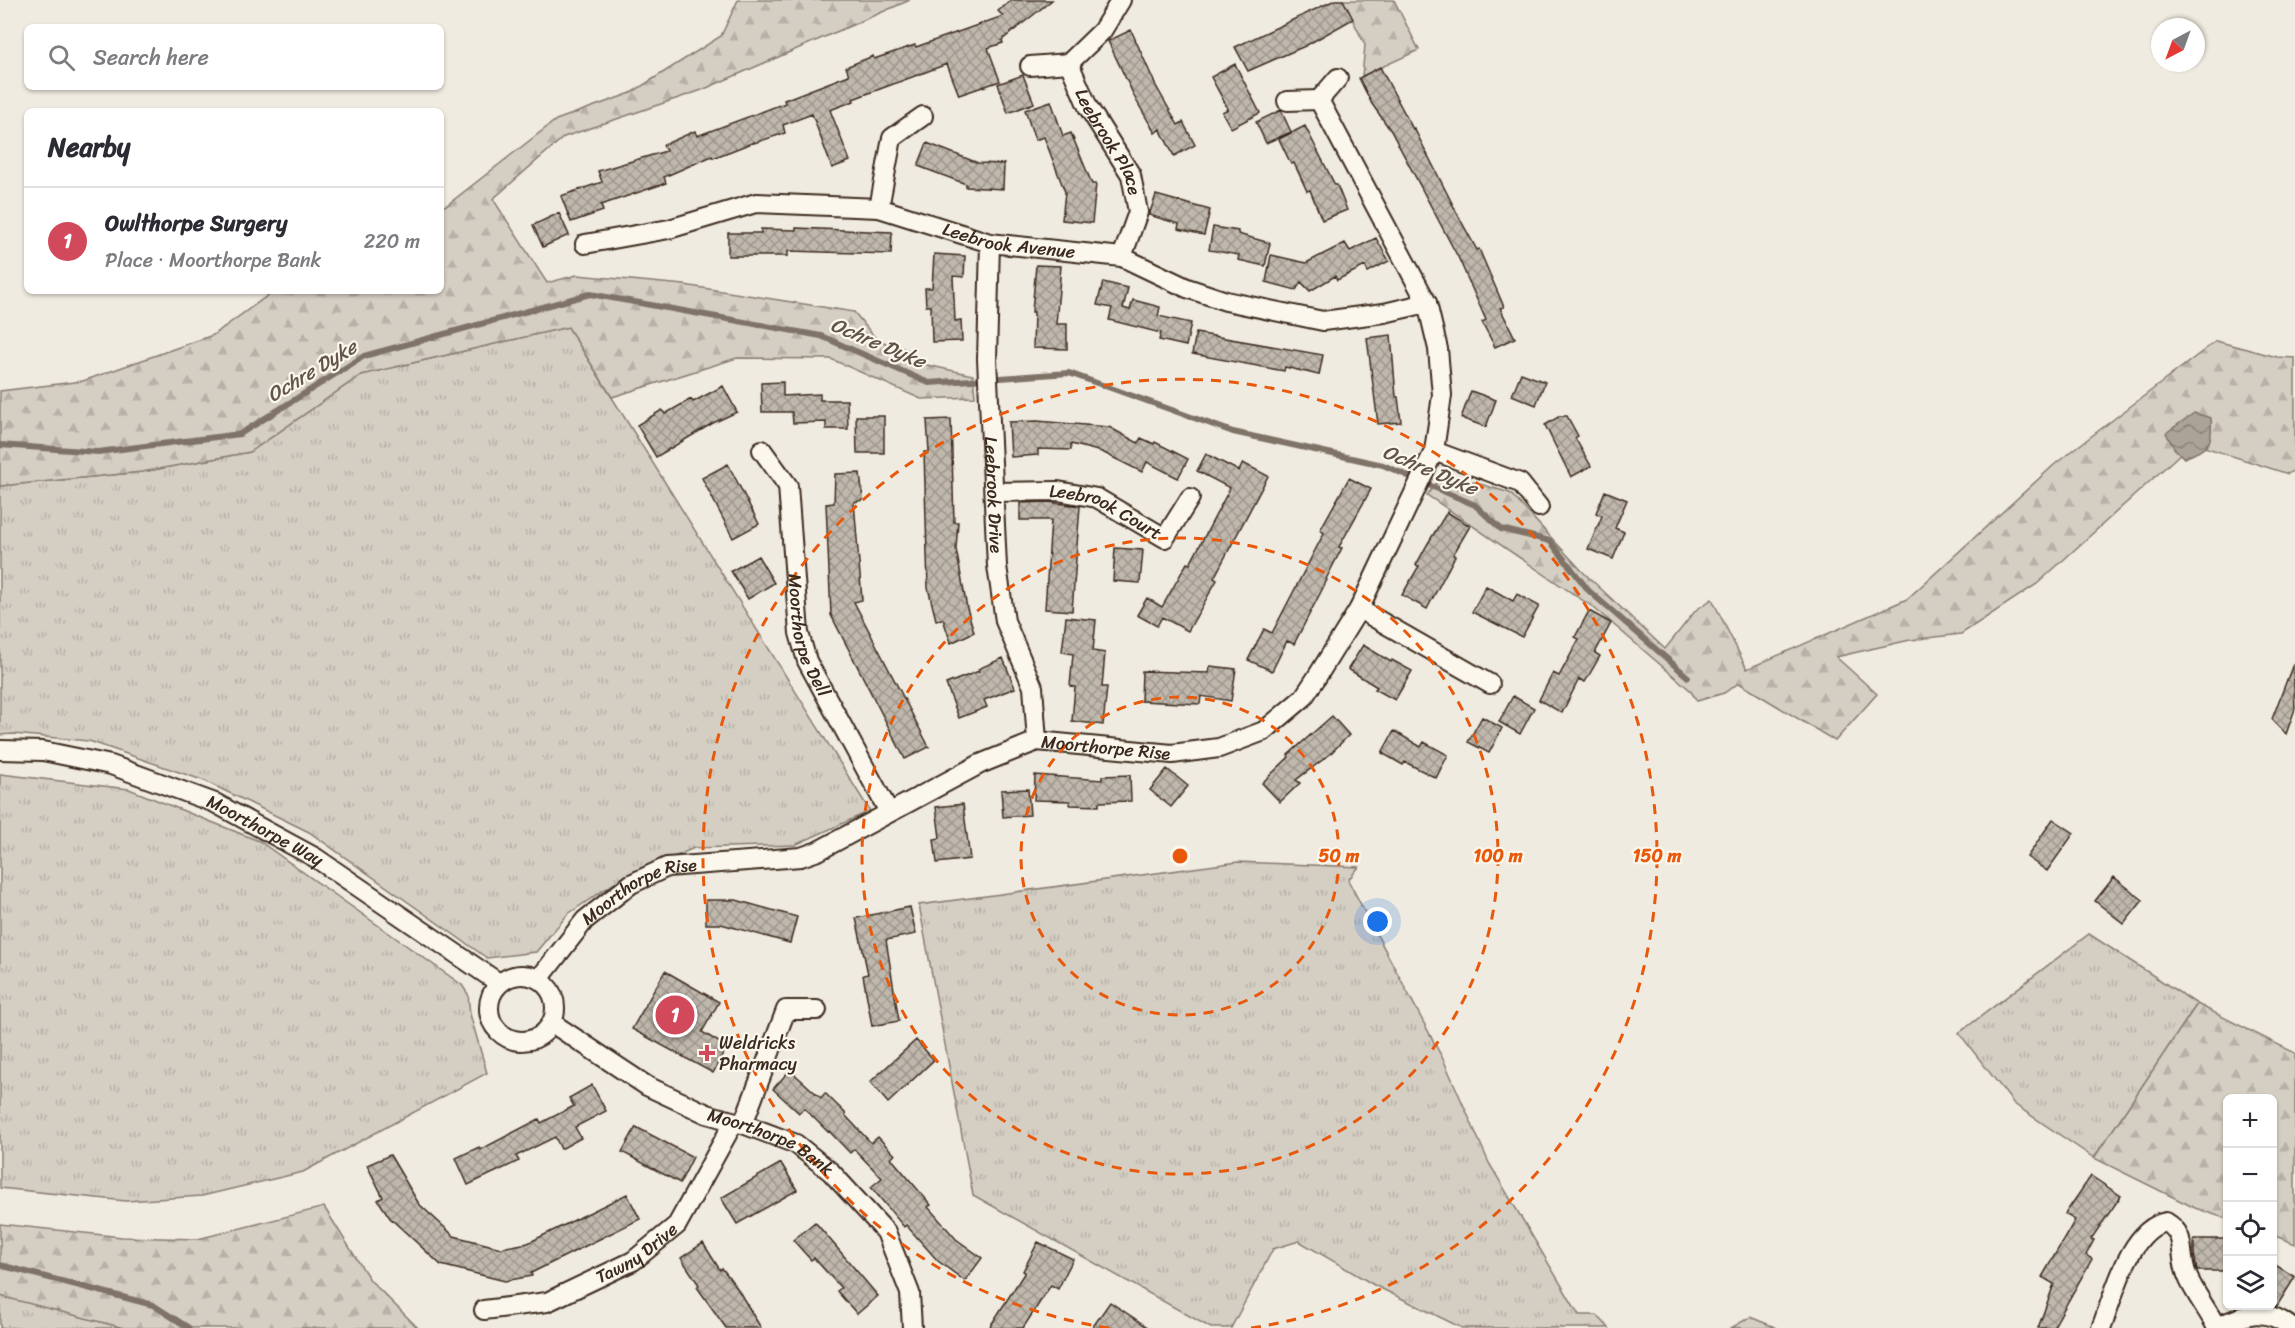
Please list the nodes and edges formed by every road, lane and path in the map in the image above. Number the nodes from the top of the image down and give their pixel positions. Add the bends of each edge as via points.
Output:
1 (1121, 0) edge
2 (1069, 63) junction
3 (1030, 66) dead end
4 (1338, 78) dead end
5 (1319, 100) junction
6 (1287, 101) dead end
7 (923, 117) dead end
8 (879, 208) junction
9 (990, 243) junction
10 (585, 244) dead end
11 (1122, 256) junction
12 (1427, 303) junction
13 (762, 450) dead end
14 (1432, 455) junction
15 (994, 492) junction
16 (1190, 498) dead end
17 (1539, 507) dead end
18 (1359, 609) junction
19 (1490, 684) dead end
20 (1037, 741) junction
21 (0, 750) edge
22 (889, 812) junction
23 (539, 979) junction
24 (499, 983) junction
25 (817, 1010) dead end
26 (552, 1023) junction
27 (739, 1123) junction
28 (484, 1310) dead end
29 (2217, 1327) edge
30 (912, 1328) edge
31 (2101, 1328) edge
32 (2292, 1328) edge

1 - 2 street via 1102,31
2 - 3 street
2 - 11 street, Leebrook Place via 1088,107 1131,175 1138,212
4 - 5 street
5 - 6 street
5 - 12 street, Moorthorpe Rise
7 - 8 street via 892,138
8 - 9 street, Leebrook Avenue
8 - 10 street, Leebrook Avenue via 756,203 669,229
9 - 11 street, Leebrook Avenue
9 - 15 street, Leebrook Drive via 987,358
11 - 12 street, Leebrook Avenue via 1187,288 1226,301 1323,321
12 - 14 street, Moorthorpe Rise via 1438,350 1442,395
13 - 22 street, Moorthorpe Dell via 788,486 799,633 807,661
14 - 17 street via 1520,483
14 - 18 street, Moorthorpe Rise
15 - 16 street, Leebrook Court via 1058,490 1097,498 1165,538
15 - 20 street, Leebrook Drive via 997,566 1005,621 1033,687
18 - 19 street
18 - 20 street, Moorthorpe Rise via 1303,698 1264,731 1219,748 1172,754
20 - 22 street, Moorthorpe Rise via 980,764
21 - 24 street, Moorthorpe Way via 43,751 111,765 215,804 316,858
22 - 23 street, Moorthorpe Rise via 801,857 667,867 631,884 585,920
23 - 24 street via 520,974
23 - 26 street via 553,996
24 - 26 street via 489,1006 500,1034 511,1040 534,1039
25 - 27 street, Tawny Drive via 786,1010
26 - 27 street, Moorthorpe Bank via 647,1086 707,1114
27 - 28 street, Tawny Drive via 677,1226 633,1261 547,1302
27 - 30 street, Moorthorpe Bank via 796,1144 831,1172 886,1232 910,1293
29 - 31 street via 2187,1276 2180,1234 2166,1222 2156,1224 2140,1238
29 - 32 street via 2250,1313 2278,1318

